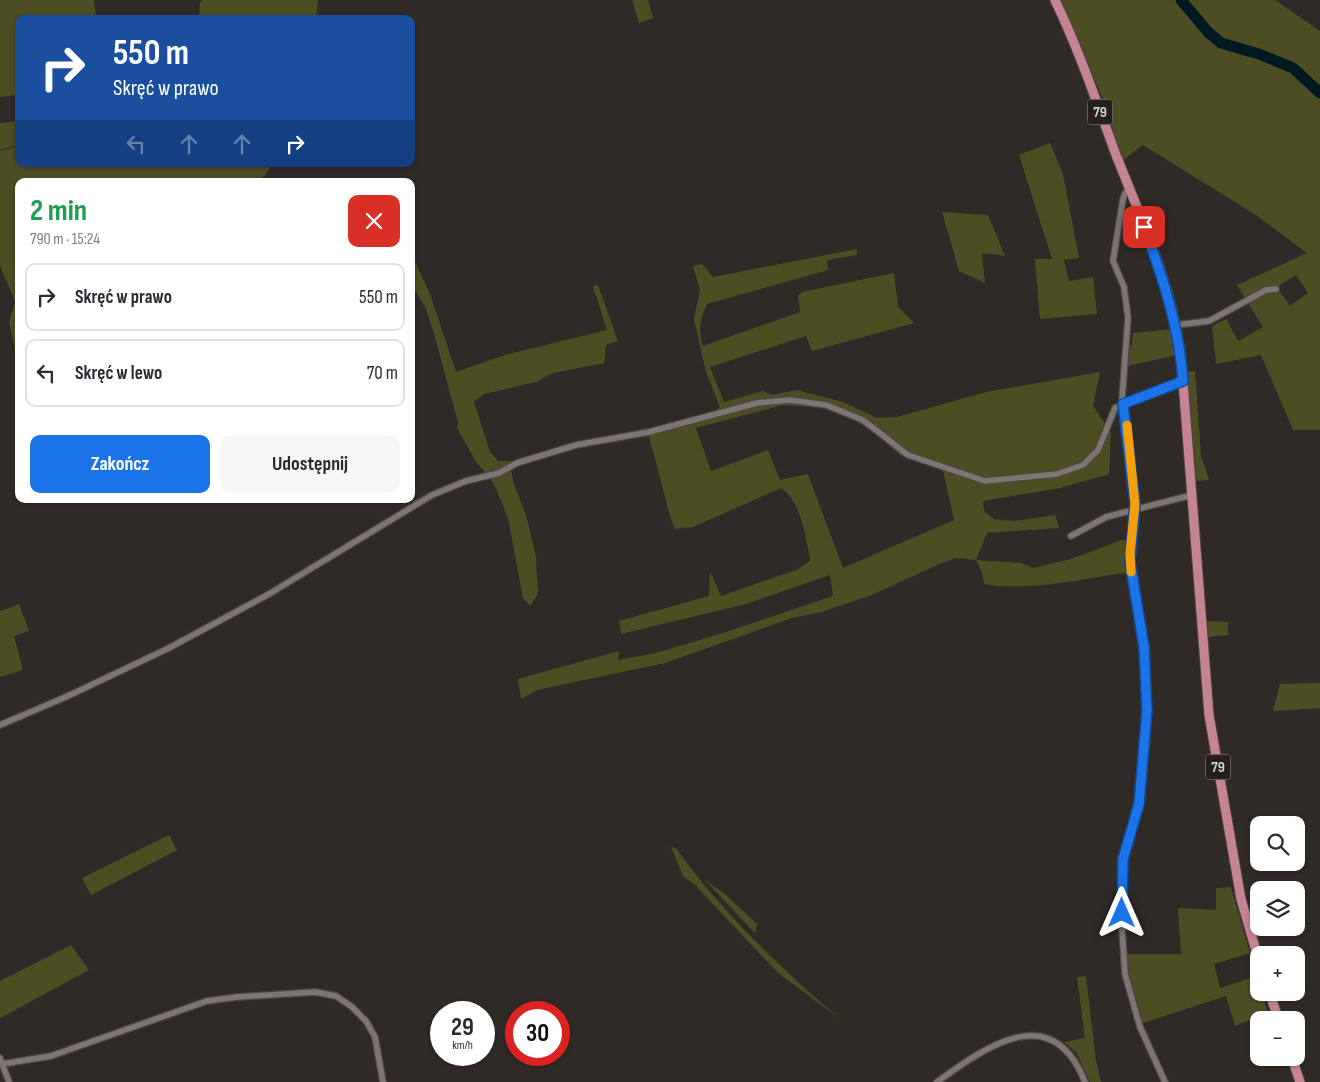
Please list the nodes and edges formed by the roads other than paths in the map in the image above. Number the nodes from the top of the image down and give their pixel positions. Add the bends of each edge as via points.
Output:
1 (1055, 0) edge
2 (1130, 190) junction
3 (1276, 289) dead end
4 (1176, 325) junction
5 (1183, 381) junction
6 (1123, 404) junction
7 (1192, 494) junction
8 (1134, 511) junction
9 (1071, 536) dead end
10 (0, 725) edge
11 (1255, 946) edge
12 (1, 1061) edge
13 (1295, 1066) edge
14 (8, 1082) edge
15 (383, 1082) edge
16 (937, 1082) edge
17 (1085, 1082) edge
18 (1165, 1082) edge
19 (1300, 1082) edge

1 - 2 main road, 79
2 - 4 main road, 79
2 - 6 street via 1123,199 1113,258 1124,287 1128,313
3 - 4 street via 1266,290 1210,321
4 - 5 main road, 79
5 - 6 street
5 - 7 main road, 79
6 - 8 street
6 - 10 street via 1114,410 1098,450 1083,465 1057,474 996,482 976,479 908,455 871,425 840,410 790,400 757,403 649,432 576,445 432,495 268,594 169,648
7 - 8 street
7 - 11 main road, 79 via 1209,715 1241,899
8 - 9 street via 1106,518
8 - 18 street via 1130,562 1144,647 1147,711 1140,799 1122,865 1122,929 1125,974 1138,1018
12 - 14 street
12 - 15 street via 51,1056 207,1001 315,992 327,993 343,1001 366,1021 375,1038
13 - 19 main road
16 - 17 street via 998,1042 1032,1036 1050,1040 1068,1053

